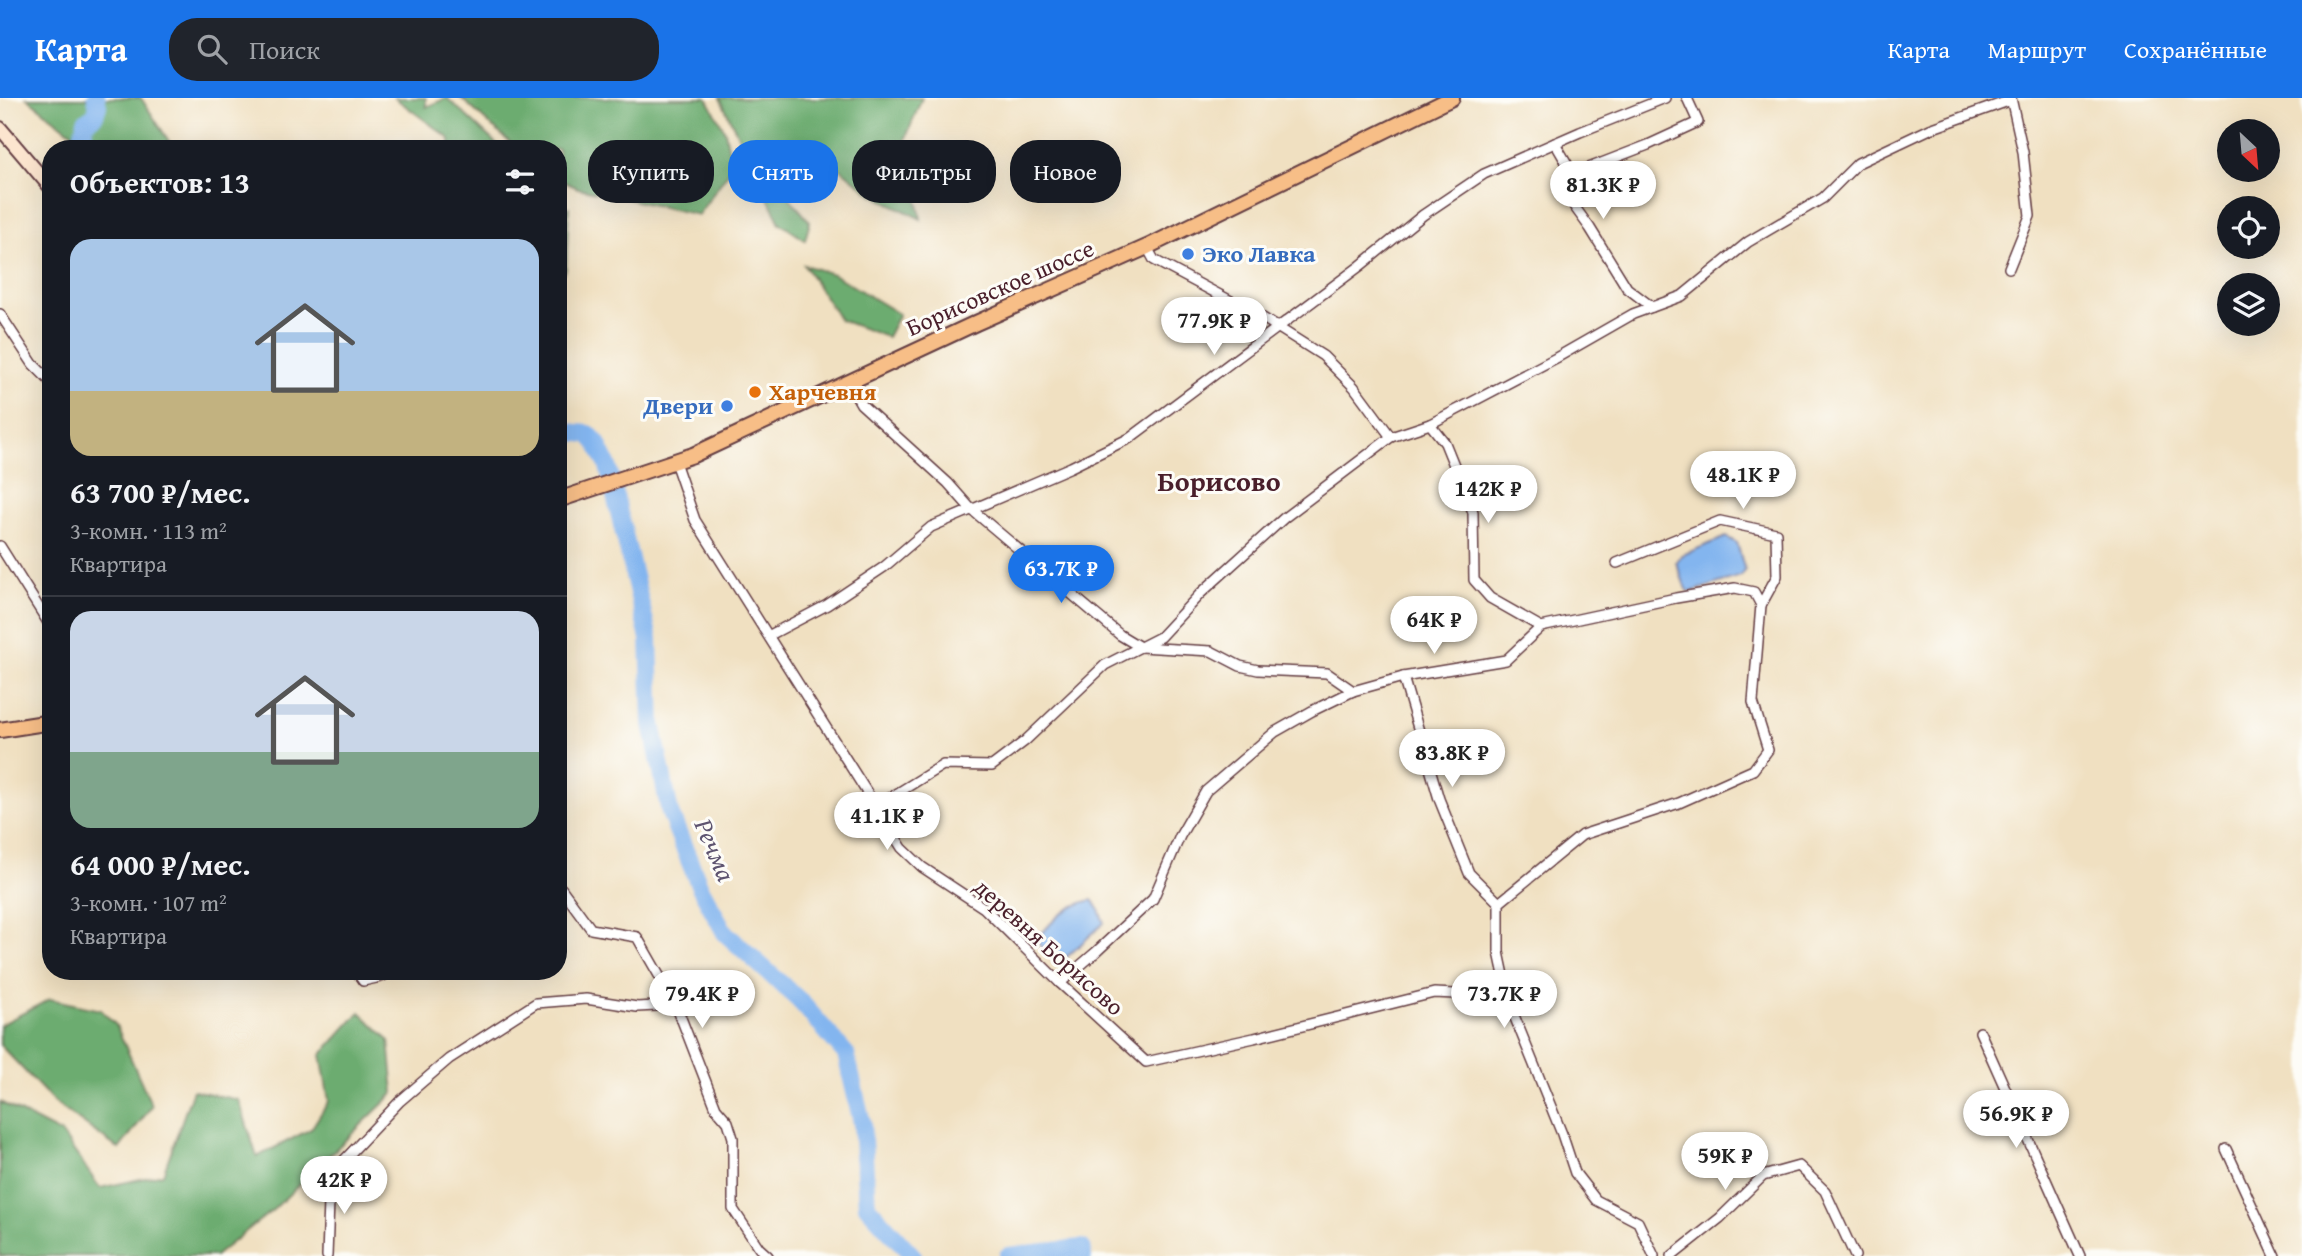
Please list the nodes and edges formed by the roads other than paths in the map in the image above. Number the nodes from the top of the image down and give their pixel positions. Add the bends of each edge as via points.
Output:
1 (1452, 98) edge
2 (1665, 98) edge
3 (1687, 98) edge
4 (2011, 99) edge
5 (0, 128) edge
6 (1555, 143) junction
7 (1573, 174) junction
8 (42, 177) edge
9 (1147, 247) junction
10 (2009, 268) dead end
11 (1653, 307) junction
12 (0, 314) edge
13 (1276, 327) junction
14 (42, 373) edge
15 (849, 383) junction
16 (1430, 424) junction
17 (1391, 437) junction
18 (675, 462) junction
19 (567, 497) edge
20 (971, 509) junction
21 (0, 546) edge
22 (1617, 563) dead end
23 (1761, 605) junction
24 (42, 613) edge
25 (1541, 627) junction
26 (770, 635) junction
27 (1140, 647) junction
28 (1403, 677) junction
29 (1353, 691) junction
30 (42, 723) edge
31 (0, 730) edge
32 (875, 807) junction
33 (567, 896) edge
34 (1499, 902) junction
35 (1059, 983) junction
36 (676, 1005) junction
37 (1511, 1008) junction
38 (1980, 1032) dead end
39 (2226, 1149) dead end
40 (327, 1256) edge
41 (768, 1256) edge
42 (1654, 1256) edge
43 (1672, 1256) edge
44 (1855, 1256) edge
45 (2080, 1256) edge
46 (2274, 1256) edge

1 - 9 main road, Борисовское шоссе
2 - 6 street
3 - 7 street via 1698,122
4 - 10 street via 2030,216
4 - 11 street via 1930,129 1858,163 1823,198 1748,242 1682,296
5 - 8 street
6 - 7 street
6 - 13 street via 1484,174
7 - 11 street via 1574,206 1626,288
9 - 13 street via 1154,260
9 - 15 main road, Борисовское шоссе
11 - 16 street
12 - 14 street
13 - 17 street via 1324,356
13 - 20 street via 1130,438
15 - 18 main road, Борисовское шоссе
15 - 20 street via 861,404
16 - 17 street
16 - 25 street via 1445,443 1473,512 1474,580 1490,598
17 - 27 street via 1284,518 1160,637
18 - 19 main road, Борисовское шоссе
18 - 26 street, деревня Борисово via 695,520
20 - 26 street via 931,527 884,567
20 - 27 street
21 - 24 street
22 - 23 street via 1720,521 1776,533 1777,576
23 - 25 street via 1754,592 1735,588
23 - 34 street via 1752,702 1768,750 1753,770 1679,803 1582,835
25 - 28 street via 1506,660
26 - 32 street, деревня Борисово
27 - 29 street via 1211,651 1258,670 1327,673
27 - 32 street via 1105,665 992,766 943,765
28 - 29 street
28 - 34 street via 1439,799 1469,873
29 - 35 street via 1275,732 1206,791 1180,836 1153,899
30 - 31 main road
32 - 35 street, деревня Борисово via 902,848 922,867 984,908
33 - 36 street via 591,929 637,937
34 - 37 street via 1499,951
35 - 37 street, деревня Борисово via 1146,1062 1434,993 1477,995
36 - 40 street via 637,1007 586,999 536,1003 449,1059 400,1101 330,1175
36 - 41 street via 716,1108 728,1122 733,1138 733,1209
37 - 42 street via 1575,1173 1596,1200 1639,1222
38 - 45 street
39 - 46 street
43 - 44 street via 1763,1176 1798,1166 1825,1191

